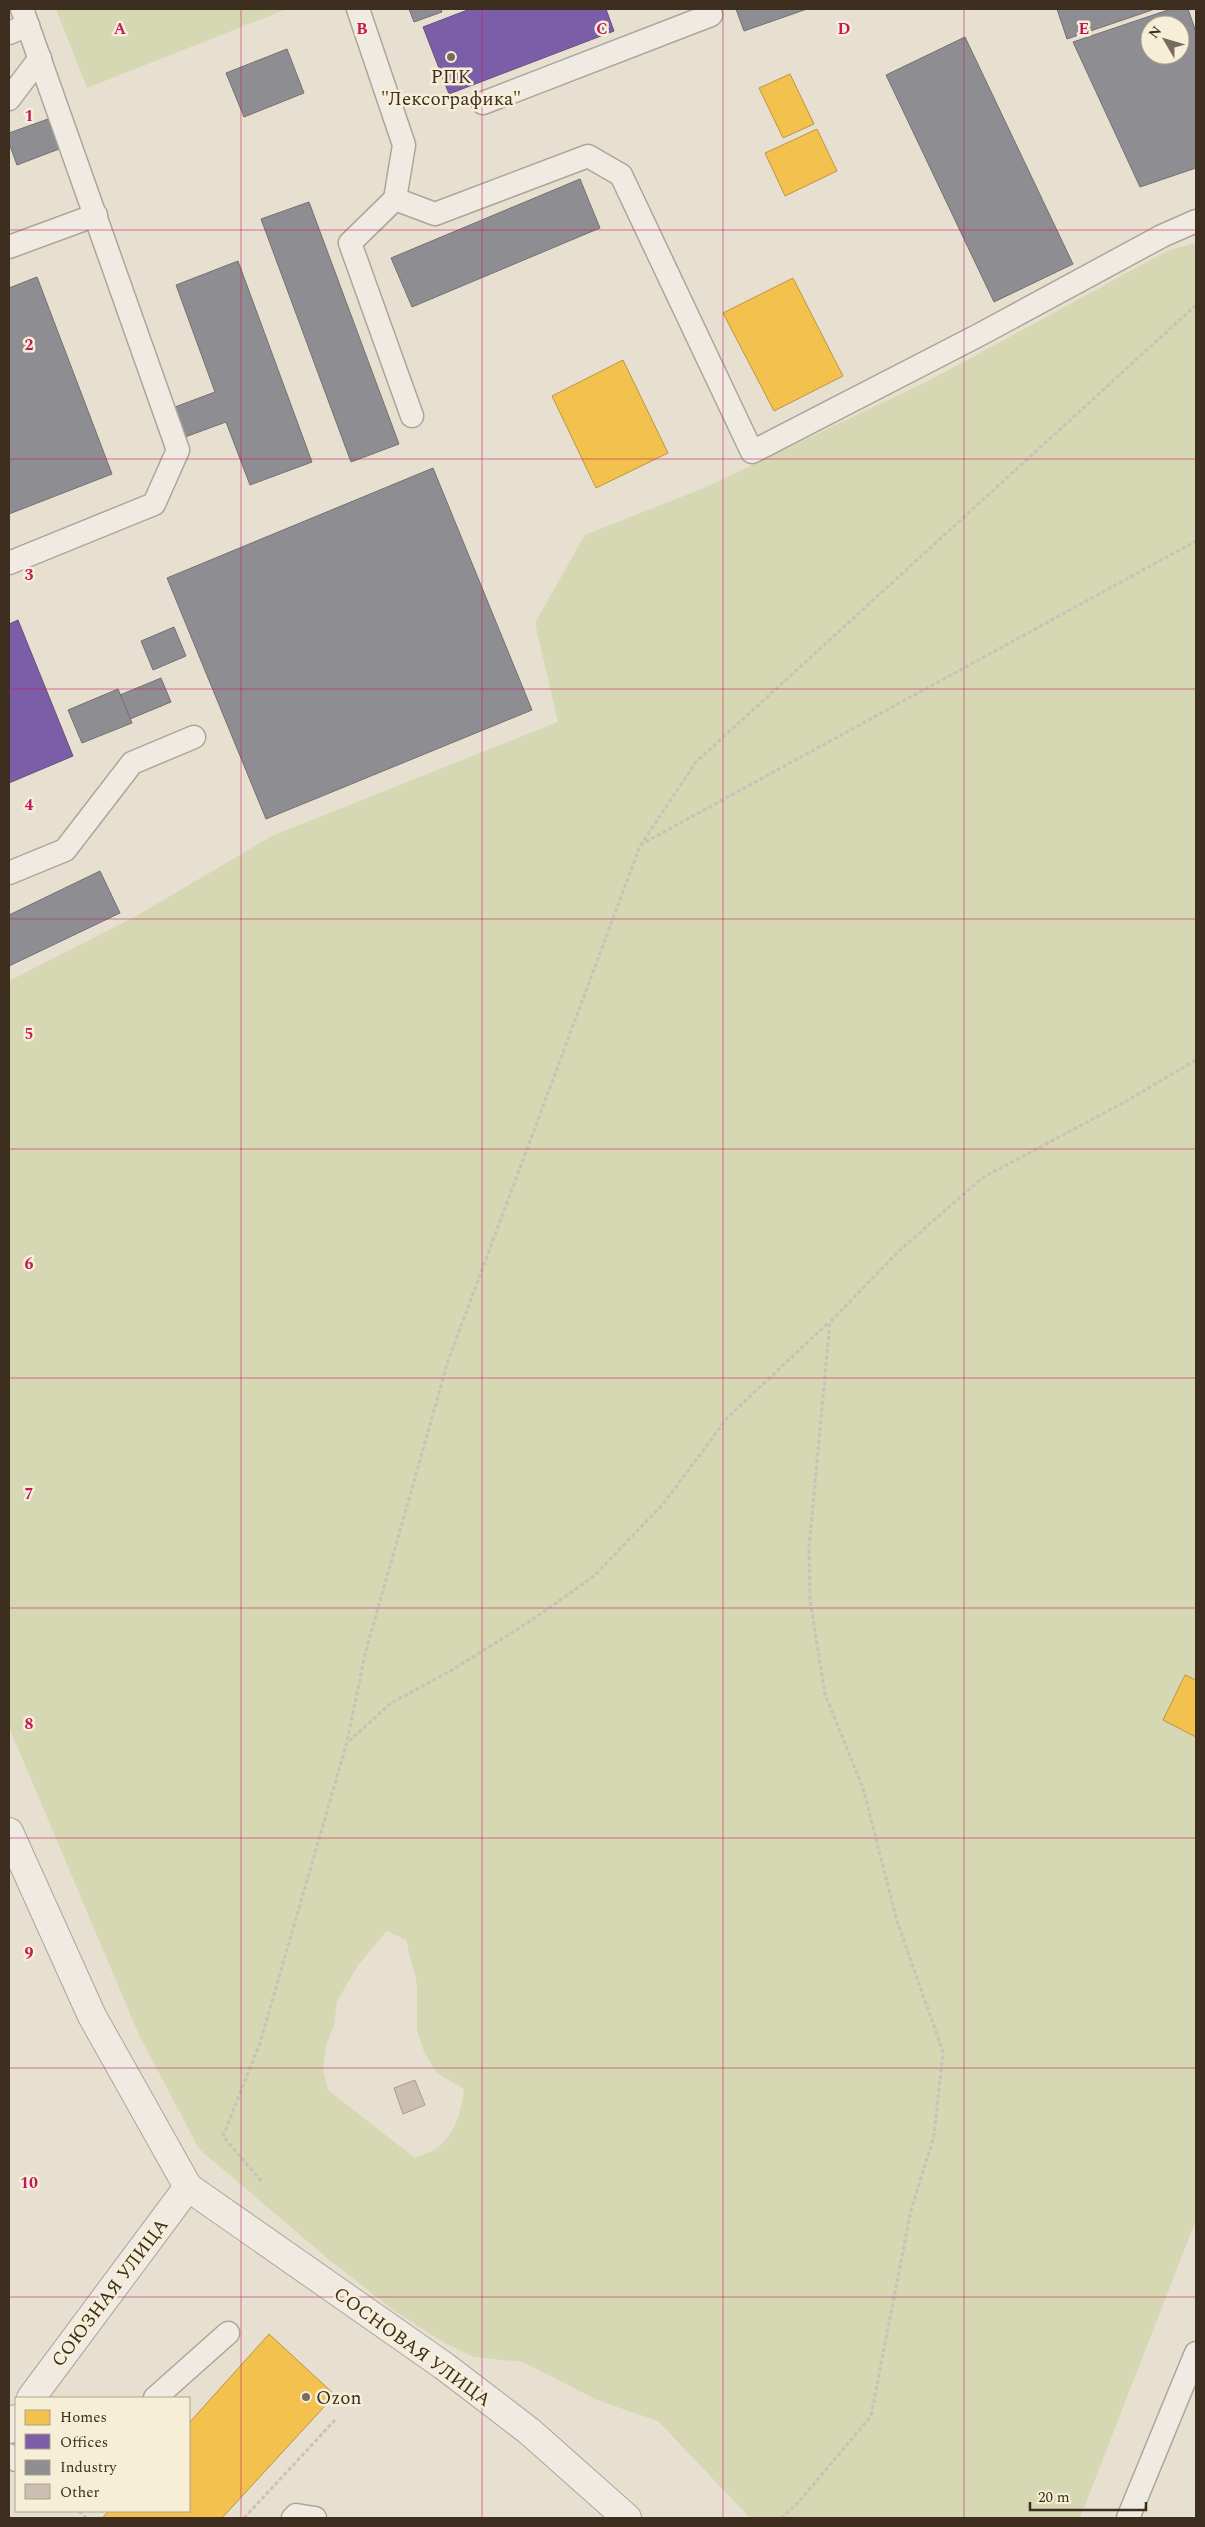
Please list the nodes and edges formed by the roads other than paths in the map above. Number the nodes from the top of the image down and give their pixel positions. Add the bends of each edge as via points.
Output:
1 (358, 9) edge
2 (709, 9) edge
3 (20, 22) edge
4 (40, 58) junction
5 (9, 99) edge
6 (483, 103) dead end
7 (395, 199) junction
8 (96, 215) junction
9 (1196, 221) edge
10 (9, 247) edge
11 (412, 416) dead end
12 (9, 563) edge
13 (194, 737) dead end
14 (9, 874) edge
15 (9, 1832) edge
16 (188, 2187) junction
17 (228, 2333) dead end
18 (1196, 2353) edge
19 (32, 2397) edge
20 (156, 2397) edge
21 (293, 2518) edge
22 (314, 2518) edge
23 (627, 2518) edge
24 (1128, 2518) edge

1 - 7 lane via 404,146
2 - 6 lane via 712,15
3 - 4 lane
4 - 5 lane
4 - 8 lane
7 - 9 lane via 435,214 588,156 621,175 752,452
7 - 11 lane via 350,243
8 - 10 lane
8 - 12 lane via 178,450 154,504
13 - 14 lane via 132,763 64,850
15 - 16 street via 92,2016
16 - 19 street, СОЮЗНАЯ УЛИЦА
16 - 23 street, СОСНОВАЯ УЛИЦА via 444,2366 528,2431
17 - 20 lane
18 - 24 lane
21 - 22 lane via 296,2515

